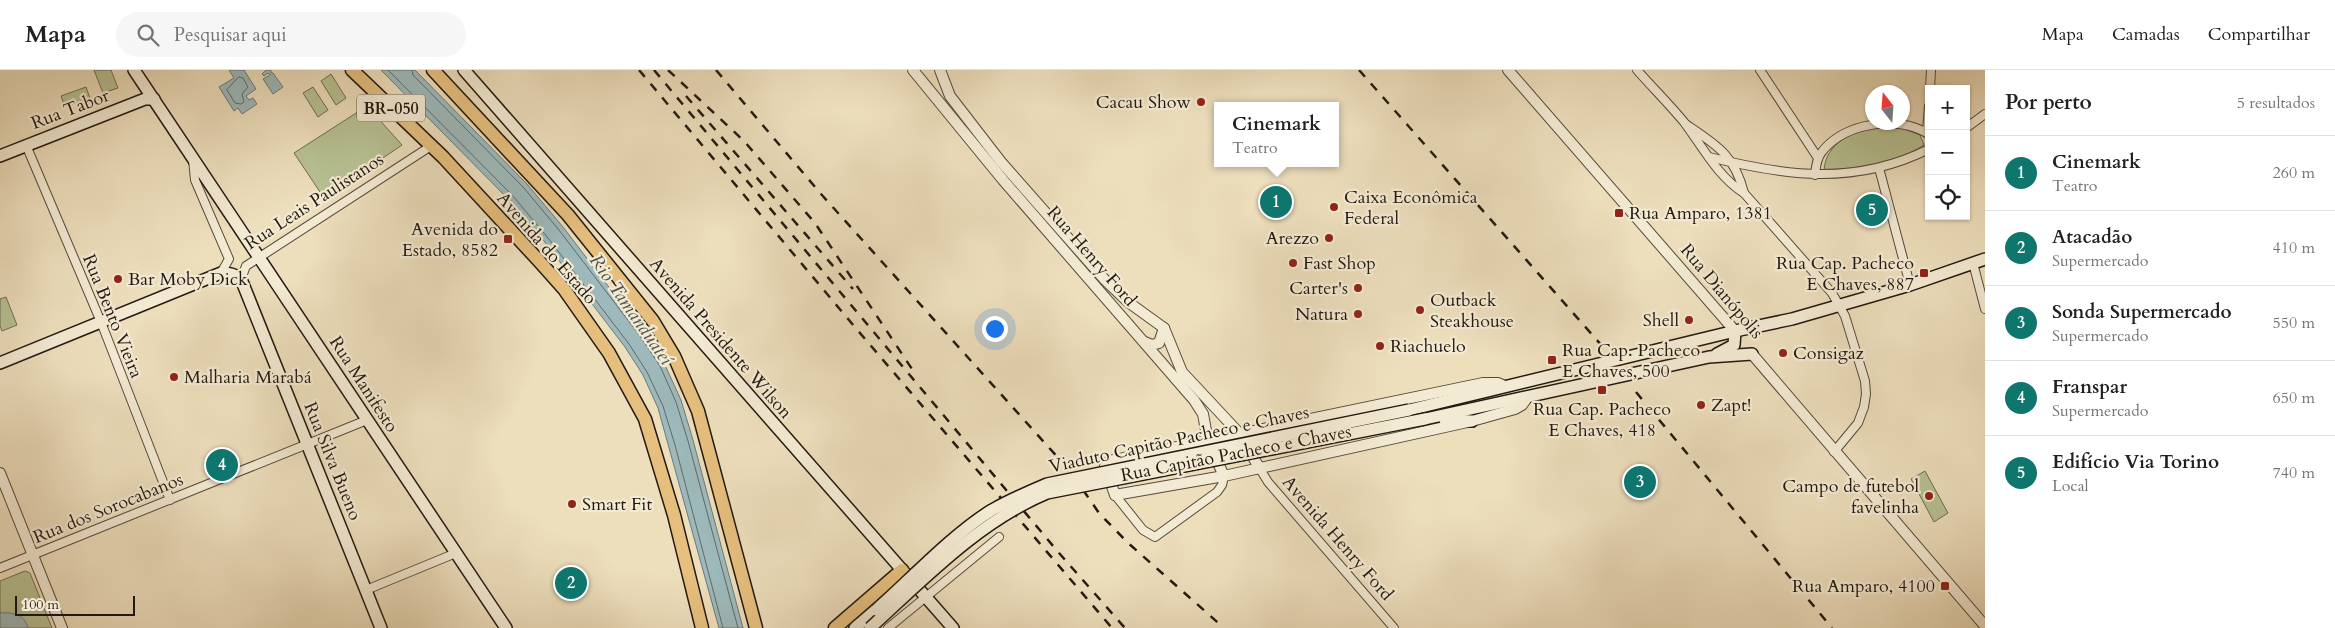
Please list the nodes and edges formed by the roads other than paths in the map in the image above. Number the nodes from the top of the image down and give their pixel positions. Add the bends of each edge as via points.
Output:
1 (134, 70) edge
2 (352, 70) edge
3 (433, 70) edge
4 (464, 70) edge
5 (913, 70) edge
6 (940, 70) edge
7 (1508, 70) edge
8 (1637, 70) edge
9 (1760, 70) edge
10 (1931, 70) edge
11 (1930, 85) edge
12 (148, 100) junction
13 (1985, 114) edge
14 (1684, 122) junction
15 (1970, 125) edge
16 (1925, 133) edge
17 (26, 145) junction
18 (431, 146) junction
19 (1925, 151) edge
20 (0, 156) edge
21 (1709, 157) junction
22 (1818, 158) junction
23 (192, 159) junction
24 (1733, 163) junction
25 (1879, 168) junction
26 (1815, 175) junction
27 (1744, 193) junction
28 (228, 256) joint
29 (259, 258) junction
30 (1985, 259) edge
31 (1973, 263) junction
32 (221, 273) junction
33 (241, 279) junction
34 (1910, 285) junction
35 (1840, 307) junction
36 (1985, 308) edge
37 (101, 322) junction
38 (1164, 328) junction
39 (1735, 331) junction
40 (1145, 342) junction
41 (1752, 354) junction
42 (1634, 356) junction
43 (1708, 357) junction
44 (0, 363) edge
45 (1634, 374) junction
46 (1510, 385) junction
47 (1408, 410) joint
48 (1494, 410) junction
49 (1426, 419) junction
50 (367, 420) junction
51 (1472, 421) junction
52 (1239, 433) junction
53 (1208, 440) junction
54 (307, 444) junction
55 (1834, 452) junction
56 (1260, 469) junction
57 (0, 473) edge
58 (1224, 476) junction
59 (1115, 495) junction
60 (170, 500) junction
61 (999, 537) dead end
62 (456, 554) junction
63 (32, 555) junction
64 (0, 568) edge
65 (902, 570) junction
66 (366, 590) junction
67 (925, 597) junction
68 (1985, 626) edge
69 (62, 628) edge
70 (381, 628) edge
71 (506, 628) edge
72 (702, 628) edge
73 (756, 628) edge
74 (835, 628) edge
75 (855, 628) edge
76 (870, 628) edge
77 (888, 628) edge
78 (953, 628) edge
79 (1394, 628) edge

1 - 12 main road
2 - 18 highway, Avenida do Estado / BR-050
3 - 73 highway, Avenida do Estado / BR-050 via 568,215 639,303 674,356 698,411
4 - 65 main road, Avenida Presidente Wilson
5 - 40 street, Rua Henry Ford
6 - 38 street via 950,96 1013,175 1112,287
7 - 39 street, Rua Dianópolis
8 - 14 street
9 - 22 street
10 - 11 street
12 - 17 main road, Rua Tabor
12 - 23 main road, Rua Manifesto
13 - 15 street
14 - 21 street
14 - 24 street via 1721,149
16 - 22 street via 1896,123 1866,125 1830,143
17 - 20 main road, Rua Tabor
17 - 37 street, Rua Bento Vieira
18 - 29 street, Rua Leais Paulistanos
18 - 72 highway, Avenida do Estado / BR-050 via 564,289 627,383 645,419 659,463
19 - 25 street
21 - 24 street
21 - 27 street
22 - 26 street
23 - 28 street, Rua Manifesto via 195,180
23 - 29 main road, Rua Manifesto
24 - 26 street
24 - 27 street
25 - 26 street
25 - 34 street
27 - 35 street
28 - 32 street, Rua Leais Paulistanos
29 - 33 street, Rua Leais Paulistanos via 246,266
29 - 50 main road, Rua Manifesto
30 - 31 main road, Rua Capitão Pacheco e Chaves
31 - 34 main road, Rua Capitão Pacheco e Chaves
31 - 36 street
32 - 33 main road via 232,273
32 - 37 main road
33 - 54 main road, Rua Silva Bueno
34 - 35 main road, Rua Capitão Pacheco e Chaves
35 - 39 main road, Rua Capitão Pacheco e Chaves
35 - 55 street via 1853,340 1866,394 1858,423
37 - 44 main road
37 - 60 street, Rua Bento Vieira
38 - 40 street via 1159,343
38 - 52 street via 1185,375
39 - 41 main road, Rua Dianópolis
39 - 42 main road, Rua Capitão Pacheco e Chaves
39 - 43 main road via 1732,347
40 - 53 street, Rua Henry Ford via 1200,408
41 - 43 main road, Rua Capitão Pacheco e Chaves
41 - 55 street, Rua Dianópolis
42 - 45 main road via 1638,365
42 - 46 main road, Rua Capitão Pacheco e Chaves
43 - 45 main road, Rua Capitão Pacheco e Chaves
45 - 48 main road, Rua Capitão Pacheco e Chaves via 1527,398
46 - 47 main road, Rua Capitão Pacheco e Chaves
46 - 48 main road via 1497,394
46 - 52 street, Rua Capitão Pacheco e Chaves via 1483,383
47 - 75 main road, Viaduto Capitão Pacheco e Chaves, bridge via 1080,476 1040,487 991,511 967,529
48 - 49 main road, Rua Capitão Pacheco e Chaves
48 - 51 street, Rua Capitão Pacheco e Chaves
49 - 51 main road
49 - 76 main road, Viaduto Capitão Pacheco e Chaves, bridge via 1047,493 997,519
50 - 54 street, Rua dos Sorocabanos
50 - 62 main road, Rua Manifesto
51 - 56 street, Rua Capitão Pacheco e Chaves
52 - 53 street, Rua Capitão Pacheco e Chaves
52 - 56 street
53 - 58 street, Rua Henry Ford
53 - 59 street, Rua Capitão Pacheco e Chaves via 1106,462
54 - 60 street, Rua dos Sorocabanos
54 - 66 main road, Rua Silva Bueno
55 - 68 street, Rua Dianópolis
56 - 58 street, Rua Capitão Pacheco e Chaves
56 - 79 street, Avenida Henry Ford
57 - 63 street
58 - 59 street, Rua Capitão Pacheco e Chaves
58 - 59 street via 1217,492 1155,537 1143,530
60 - 63 street, Rua dos Sorocabanos
61 - 67 street
62 - 66 street
62 - 71 main road, Rua Manifesto
63 - 64 street, Rua dos Sorocabanos
63 - 69 street
65 - 67 main road, Avenida Presidente Wilson
65 - 74 highway
66 - 70 main road, Rua Silva Bueno
67 - 77 street
67 - 78 main road, Avenida Presidente Wilson

